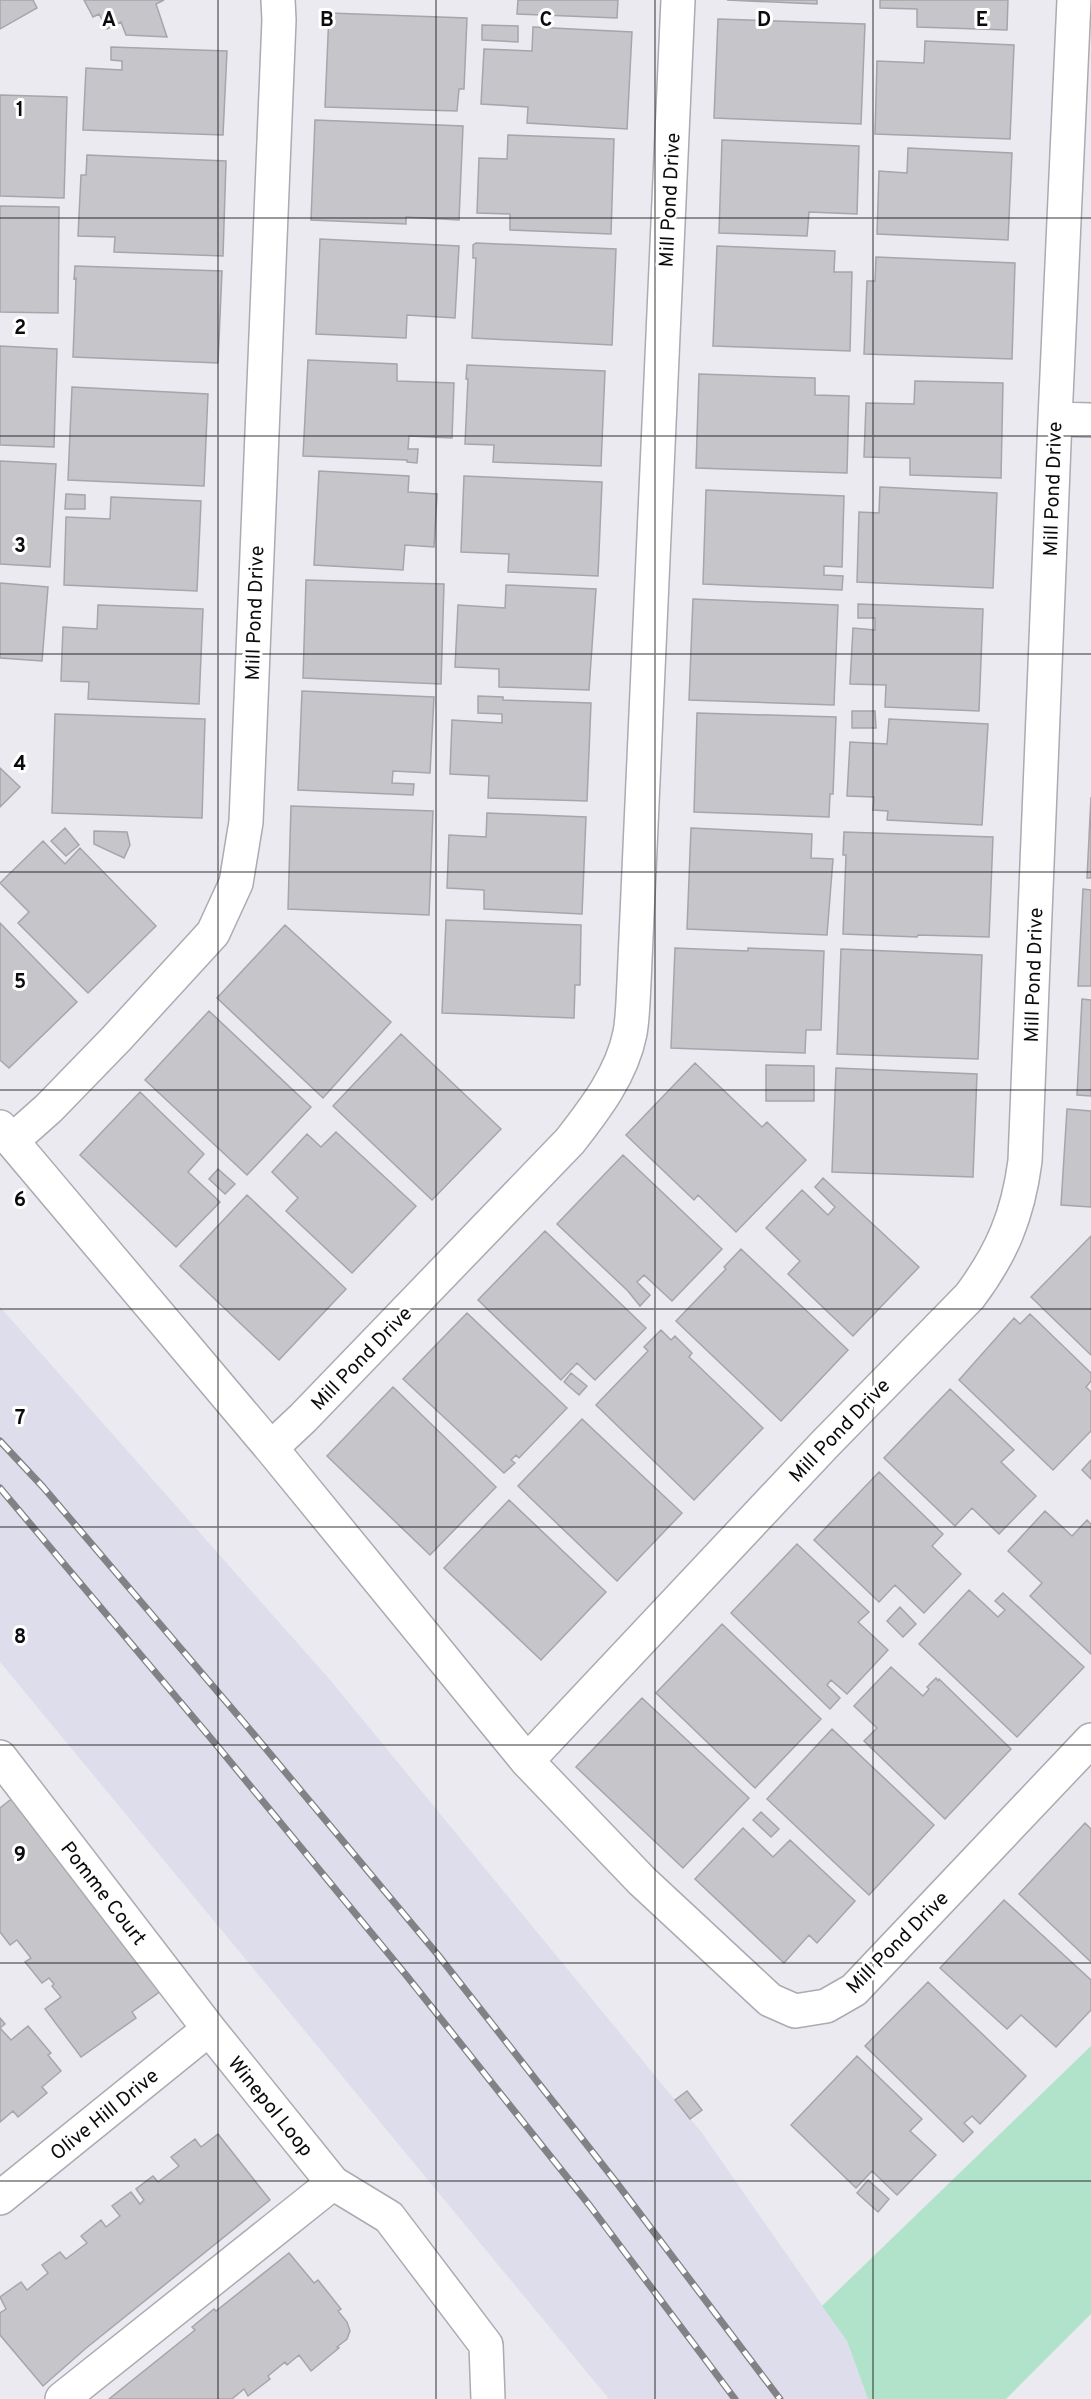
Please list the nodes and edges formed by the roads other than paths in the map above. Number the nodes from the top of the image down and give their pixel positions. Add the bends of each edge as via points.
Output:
1 (278, 0) edge
2 (678, 0) edge
3 (1074, 0) edge
4 (1054, 419) junction
5 (1091, 420) edge
6 (7, 1133) edge
7 (271, 1448) junction
8 (1091, 1740) edge
9 (0, 1757) edge
10 (527, 1761) junction
11 (208, 2029) junction
12 (333, 2183) junction
13 (2, 2194) edge
14 (62, 2399) edge
15 (488, 2399) edge

1 - 6 street, Mill Pond Drive via 246,810 236,883 213,933 49,1108
2 - 7 street, Mill Pond Drive via 630,1034 615,1076 570,1141
3 - 4 street, Mill Pond Drive
4 - 5 street
4 - 10 street, Mill Pond Drive via 1026,1161 1021,1195 1005,1238 970,1296
6 - 7 street, Mill Pond Drive
7 - 10 street, Mill Pond Drive
8 - 10 street, Mill Pond Drive via 854,1990 826,2006 795,2011 770,2000 642,1881
9 - 11 street, Pomme Court
11 - 12 street, Winepol Loop
11 - 13 street, Olive Hill Drive
12 - 14 street
12 - 15 street, Winepol Loop via 389,2217 486,2345

